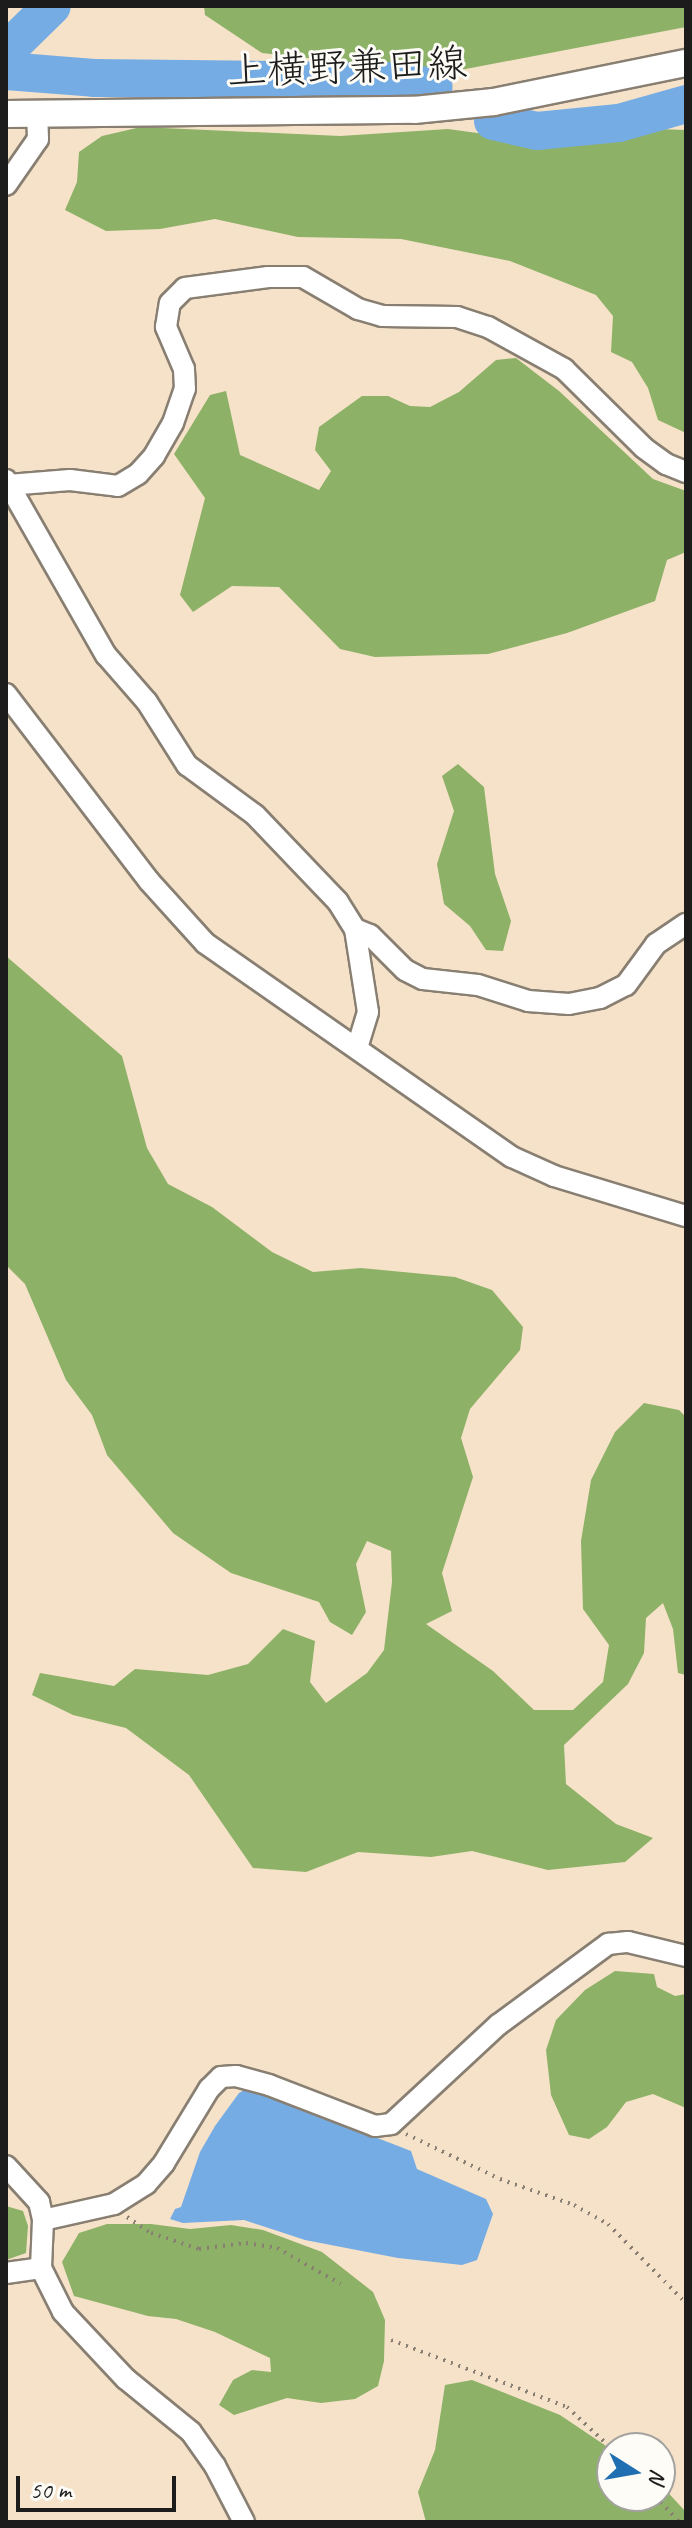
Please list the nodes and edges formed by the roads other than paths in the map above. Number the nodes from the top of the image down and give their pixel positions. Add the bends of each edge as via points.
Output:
1 (684, 68) edge
2 (37, 113) junction
3 (6, 114) edge
4 (6, 185) edge
5 (686, 472) edge
6 (7, 482) edge
7 (6, 694) edge
8 (686, 924) edge
9 (355, 929) junction
10 (357, 1048) junction
11 (686, 1216) edge
12 (686, 1956) edge
13 (6, 2166) edge
14 (43, 2220) junction
15 (41, 2268) junction
16 (6, 2273) edge
17 (244, 2522) edge

1 - 2 main road, 上横野兼田線 via 494,102 414,110
2 - 3 main road, 上横野兼田線
2 - 4 street via 38,139
5 - 6 street via 644,448 564,369 488,327 457,317 382,316 358,309 303,277 268,277 185,288 170,303 166,327 184,369 185,389 173,423 138,474 118,486 70,480
6 - 9 street via 106,655 147,702 187,765 255,815 338,902
7 - 10 street via 184,923
8 - 9 street via 656,944 626,985 600,998 569,1004 423,979 405,970 370,935
9 - 10 street via 368,1012
10 - 11 street via 512,1157 554,1176
12 - 14 street via 628,1942 608,1944 498,2025 391,2124 375,2126 269,2085 221,2077 146,2184 114,2204
13 - 14 street via 39,2202
14 - 15 street
15 - 16 street
15 - 17 street via 63,2312 89,2341 191,2432

